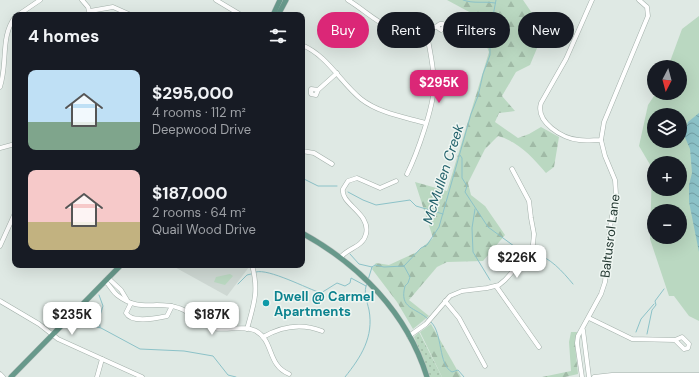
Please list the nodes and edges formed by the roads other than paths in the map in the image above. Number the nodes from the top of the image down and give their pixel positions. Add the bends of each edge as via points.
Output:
1 (40, 0) edge
2 (82, 0) edge
3 (216, 0) edge
4 (280, 0) edge
5 (286, 0) edge
6 (348, 0) edge
7 (592, 0) edge
8 (639, 0) edge
9 (22, 12) edge
10 (89, 12) edge
11 (94, 12) edge
12 (124, 12) edge
13 (236, 12) edge
14 (274, 12) edge
15 (280, 12) edge
16 (377, 20) edge
17 (12, 21) edge
18 (305, 47) edge
19 (429, 48) edge
20 (337, 73) junction
21 (0, 87) edge
22 (318, 90) dead end
23 (425, 123) junction
24 (601, 140) junction
25 (12, 145) edge
26 (0, 148) edge
27 (305, 152) edge
28 (332, 164) dead end
29 (512, 169) dead end
30 (407, 174) dead end
31 (396, 181) dead end
32 (12, 220) edge
33 (305, 235) edge
34 (0, 246) edge
35 (341, 257) junction
36 (118, 268) edge
37 (253, 268) edge
38 (107, 279) junction
39 (496, 286) junction
40 (0, 300) edge
41 (445, 301) junction
42 (129, 302) junction
43 (172, 306) junction
44 (589, 318) junction
45 (247, 329) junction
46 (583, 330) junction
47 (322, 331) dead end
48 (52, 335) junction
49 (409, 336) junction
50 (263, 337) junction
51 (675, 340) dead end
52 (539, 346) dead end
53 (102, 359) junction
54 (485, 366) dead end
55 (0, 374) edge
56 (289, 374) dead end
57 (699, 375) edge
58 (3, 377) edge
59 (11, 377) edge
60 (97, 377) edge
61 (142, 377) edge
62 (427, 377) edge
63 (582, 377) edge
64 (590, 377) edge
65 (594, 377) edge

1 - 9 street
2 - 10 street
3 - 13 street
4 - 14 main road
5 - 15 main road
6 - 16 street
7 - 24 street via 572,47 541,103 540,110 545,123 569,138
8 - 24 street, Baltusrol Lane via 647,7 648,16 604,122
11 - 12 street via 113,7
17 - 21 street via 4,36
18 - 20 street via 319,55
19 - 23 street via 434,87
20 - 22 street
20 - 23 street via 356,95 369,104
23 - 30 street
24 - 44 street, Baltusrol Lane via 616,190 605,282
25 - 26 street
27 - 28 street via 314,153
29 - 39 street via 528,198 534,239 528,255
31 - 35 street via 380,188 357,178 348,181 342,189 344,196 365,220 367,228 362,242
32 - 34 street
33 - 35 main road
35 - 49 main road via 374,287
36 - 38 main road
37 - 45 street via 256,295
38 - 42 street via 115,294
38 - 48 main road
39 - 41 street via 458,292
39 - 52 street
40 - 48 street
41 - 49 street via 429,321
41 - 54 street via 459,318
42 - 43 street via 145,306
42 - 43 street via 127,314 135,319 168,316
43 - 45 street via 189,312 213,328
44 - 46 street, Baltusrol Lane
44 - 51 street via 632,339
45 - 50 street via 255,330
46 - 63 street, Baltusrol Lane via 578,336 577,344
46 - 64 street
47 - 50 street via 308,326 296,326 271,332
48 - 53 street
48 - 59 main road
49 - 62 main road
50 - 56 street via 274,363
53 - 60 street
53 - 61 street
55 - 58 street
57 - 65 street

